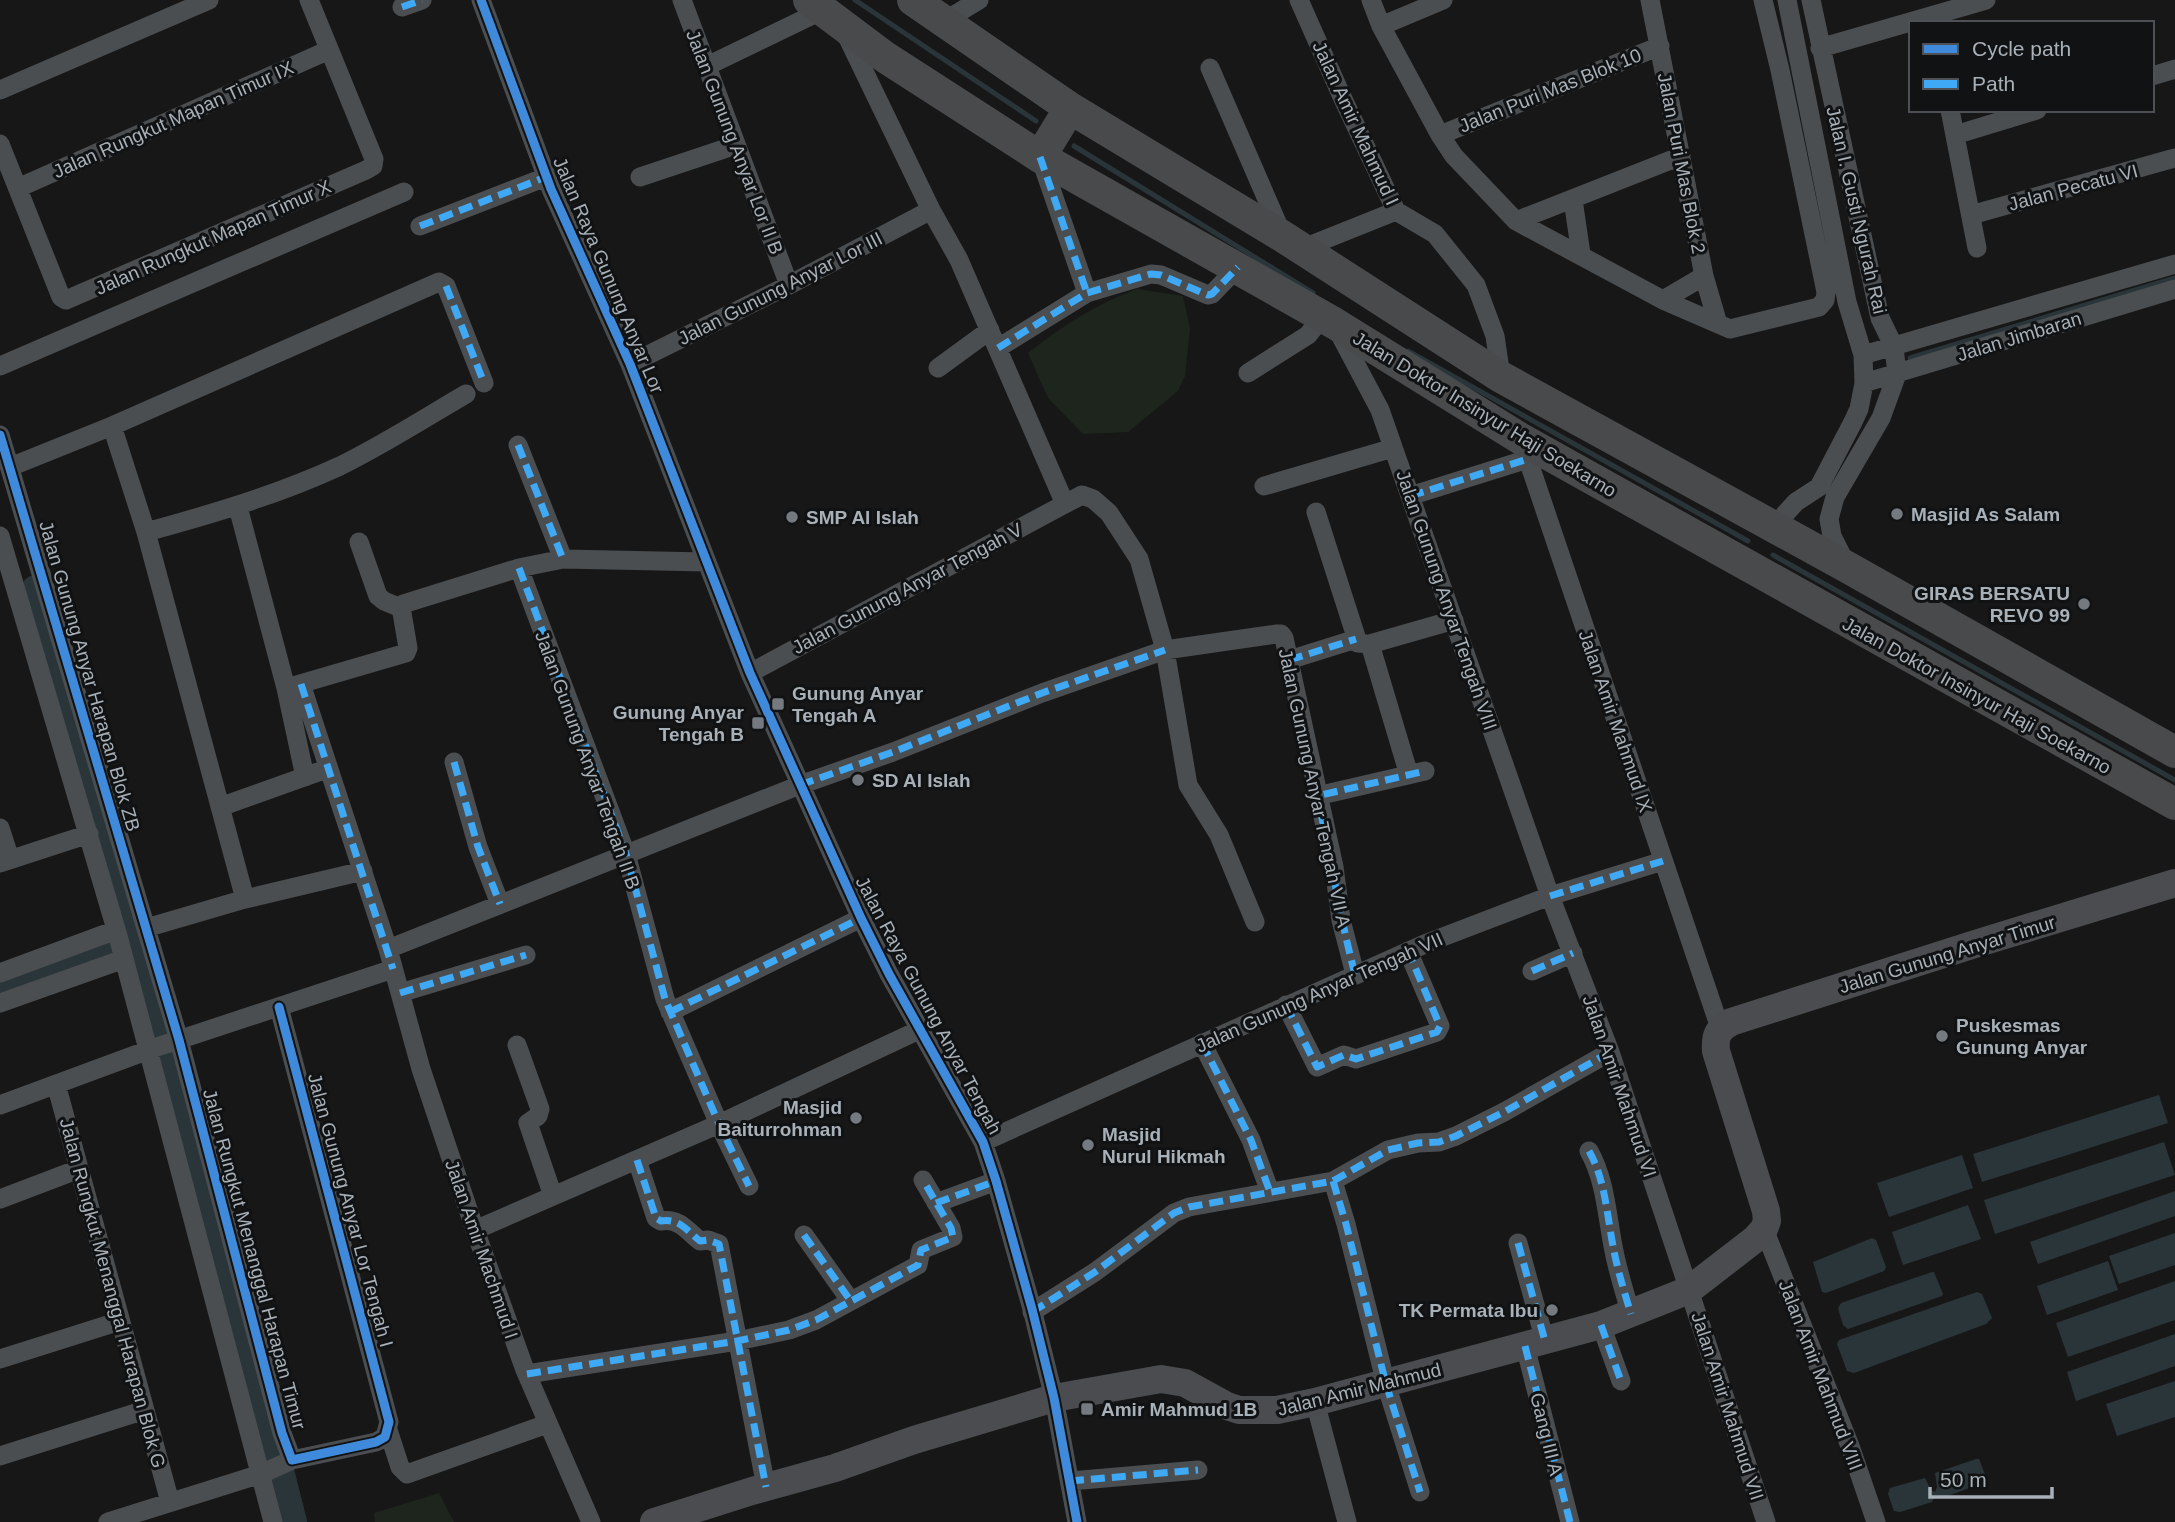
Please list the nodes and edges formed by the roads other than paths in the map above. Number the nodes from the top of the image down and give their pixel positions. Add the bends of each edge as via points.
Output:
1 (209, 0) edge
2 (309, 0) edge
3 (422, 0) edge
4 (481, 0) edge
5 (682, 0) edge
6 (913, 0) edge
7 (979, 0) edge
8 (1299, 0) edge
9 (1371, 0) edge
10 (1443, 0) edge
11 (1650, 0) edge
12 (1763, 0) edge
13 (1787, 0) edge
14 (1811, 0) edge
15 (1986, 0) edge
16 (402, 7) dead end
17 (824, 11) edge
18 (1914, 21) edge
19 (943, 22) junction
20 (1909, 22) edge
21 (1381, 26) junction
22 (1660, 46) junction
23 (1821, 48) junction
24 (329, 50) junction
25 (873, 63) junction
26 (707, 66) junction
27 (1210, 68) dead end
28 (2175, 69) edge
29 (2154, 75) edge
30 (0, 90) edge
31 (1070, 108) junction
32 (1950, 112) edge
33 (2030, 112) edge
34 (1440, 135) junction
35 (1955, 135) junction
36 (0, 144) edge
37 (736, 145) junction
38 (1681, 156) junction
39 (1040, 157) junction
40 (2175, 159) edge
41 (546, 177) junction
42 (640, 177) dead end
43 (18, 188) junction
44 (404, 192) dead end
45 (1573, 200) junction
46 (931, 210) junction
47 (1396, 211) junction
48 (1971, 215) junction
49 (1516, 221) junction
50 (420, 226) dead end
51 (1292, 242) junction
52 (1977, 248) dead end
53 (1581, 254) junction
54 (2175, 264) edge
55 (1238, 267) junction
56 (1704, 276) junction
57 (789, 285) junction
58 (2175, 289) edge
59 (1087, 293) junction
60 (1663, 300) junction
61 (1328, 319) junction
62 (1718, 324) junction
63 (994, 339) junction
64 (1894, 348) junction
65 (1863, 355) junction
66 (630, 364) junction
67 (0, 366) edge
68 (938, 368) dead end
69 (1248, 373) dead end
70 (1896, 374) junction
71 (1501, 377) junction
72 (484, 383) dead end
73 (1864, 383) junction
74 (466, 394) dead end
75 (112, 426) junction
76 (0, 435) edge
77 (518, 445) dead end
78 (1393, 448) junction
79 (1525, 449) junction
80 (10, 467) junction
81 (1264, 486) dead end
82 (1827, 492) junction
83 (1410, 496) junction
84 (1065, 504) junction
85 (238, 507) junction
86 (1316, 512) dead end
87 (1776, 529) junction
88 (146, 532) junction
89 (0, 536) edge
90 (359, 542) dead end
91 (563, 559) junction
92 (707, 562) junction
93 (1847, 567) junction
94 (519, 568) junction
95 (401, 608) junction
96 (1454, 620) junction
97 (1363, 641) junction
98 (1165, 650) junction
99 (1289, 660) junction
100 (750, 673) junction
101 (293, 686) junction
102 (2175, 752) edge
103 (454, 762) dead end
104 (329, 769) junction
105 (305, 777) junction
106 (800, 785) junction
107 (1317, 796) junction
108 (2175, 804) edge
109 (220, 807) junction
110 (0, 828) edge
111 (89, 834) junction
112 (626, 853) junction
113 (1663, 860) junction
114 (5, 861) edge
115 (363, 871) junction
116 (2175, 883) edge
117 (1548, 890) junction
118 (245, 899) junction
119 (500, 904) junction
120 (861, 918) junction
121 (1255, 922) dead end
122 (146, 928) junction
123 (120, 944) junction
124 (388, 949) junction
125 (1408, 951) junction
126 (1573, 953) junction
127 (526, 956) dead end
128 (393, 969) junction
129 (1532, 971) dead end
130 (0, 973) edge
131 (1355, 974) junction
132 (400, 993) junction
133 (0, 1003) edge
134 (1286, 1005) junction
135 (279, 1007) junction
136 (670, 1012) junction
137 (1715, 1015) junction
138 (919, 1030) junction
139 (1202, 1043) junction
140 (163, 1045) junction
141 (517, 1045) dead end
142 (1610, 1052) junction
143 (56, 1084) junction
144 (0, 1105) edge
145 (719, 1125) junction
146 (983, 1142) junction
147 (1589, 1151) dead end
148 (636, 1160) junction
149 (79, 1169) junction
150 (923, 1181) dead end
151 (996, 1181) junction
152 (1333, 1181) junction
153 (749, 1186) dead end
154 (1270, 1192) junction
155 (553, 1196) junction
156 (0, 1199) edge
157 (936, 1203) junction
158 (1764, 1229) junction
159 (475, 1230) junction
160 (804, 1235) dead end
161 (1518, 1243) dead end
162 (1689, 1290) junction
163 (850, 1300) junction
164 (1031, 1308) junction
165 (1630, 1314) junction
166 (120, 1321) junction
167 (1601, 1325) junction
168 (737, 1341) junction
169 (1535, 1343) junction
170 (0, 1359) edge
171 (527, 1374) junction
172 (1621, 1381) dead end
173 (1385, 1384) junction
174 (1054, 1398) junction
175 (1315, 1402) junction
176 (145, 1410) junction
177 (547, 1424) junction
178 (388, 1426) junction
179 (0, 1456) edge
180 (278, 1466) junction
181 (1198, 1469) dead end
182 (1070, 1481) junction
183 (766, 1487) junction
184 (1420, 1492) dead end
185 (170, 1502) junction
186 (108, 1522) edge
187 (273, 1522) edge
188 (591, 1522) edge
189 (654, 1522) edge
190 (1077, 1522) edge
191 (1347, 1522) edge
192 (1570, 1522) edge
193 (1766, 1522) edge
194 (1876, 1522) edge

1 - 30 street
2 - 24 street
3 - 16 street
4 - 41 street, Jalan Raya Gunung Anyar Lor
5 - 26 street, Jalan Gunung Anyar Lor II B
6 - 19 main road
7 - 19 street
8 - 47 street, Jalan Amir Mahmud I
9 - 21 street
10 - 21 street
11 - 22 street, Jalan Puri Mas Blok 2
12 - 62 street via 1825,300 1819,307 1742,327
13 - 65 street, Jalan I. Gusti Ngurah Rai via 1847,302
14 - 23 street, Jalan I. Gusti Ngurah Rai
15 - 18 street
17 - 25 main road, Jalan Doktor Insinyur Haji Soekarno
17 - 26 street
19 - 31 main road
20 - 23 street
21 - 34 street
22 - 34 street, Jalan Puri Mas Blok 10
22 - 38 street, Jalan Puri Mas Blok 2
23 - 64 street, Jalan I. Gusti Ngurah Rai via 1880,317
24 - 43 street, Jalan Rungkut Mapan Timur IX
24 - 43 street, Jalan Rungkut Mapan Timur X via 374,159 366,170 66,300
25 - 39 main road, Jalan Doktor Insinyur Haji Soekarno
25 - 46 street
26 - 37 street, Jalan Gunung Anyar Lor II B
27 - 51 street
28 - 29 street
31 - 39 main road
31 - 51 main road
32 - 35 street
33 - 35 street
34 - 49 street
35 - 48 street
36 - 43 street
37 - 42 street
37 - 57 street, Jalan Gunung Anyar Lor II B
38 - 45 street
38 - 56 street, Jalan Puri Mas Blok 2
39 - 55 main road, Jalan Doktor Insinyur Haji Soekarno
39 - 59 street
40 - 48 street, Jalan Pecatu VI
41 - 50 street
41 - 66 street, Jalan Raya Gunung Anyar Lor
44 - 67 street
45 - 49 street
45 - 53 street
46 - 57 street, Jalan Gunung Anyar Lor III
46 - 63 street
47 - 51 street
47 - 71 street, Jalan Amir Mahmud I via 1435,234 1476,285 1495,336
48 - 52 street
49 - 53 street
51 - 71 main road
53 - 60 street
54 - 64 street, Jalan Jimbaran
55 - 59 street via 1208,295 1151,274
55 - 61 main road, Jalan Doktor Insinyur Haji Soekarno
56 - 60 street
56 - 62 street, Jalan Puri Mas Blok 2
57 - 66 street, Jalan Gunung Anyar Lor III
58 - 70 street, Jalan Jimbaran
59 - 63 street
60 - 62 street
61 - 69 street
61 - 78 street, Jalan Gunung Anyar Tengah VIII via 1374,397
61 - 79 main road, Jalan Doktor Insinyur Haji Soekarno
63 - 68 street
63 - 84 street
64 - 65 street, Jalan Jimbaran
64 - 70 street, Jalan I. Gusti Ngurah Rai
65 - 73 street, Jalan I. Gusti Ngurah Rai
66 - 92 street, Jalan Raya Gunung Anyar Lor
70 - 73 street, Jalan Jimbaran
70 - 82 street, Jalan I. Gusti Ngurah Rai via 1881,418
71 - 87 main road
72 - 75 street via 446,286 439,282
73 - 82 street, Jalan I. Gusti Ngurah Rai
74 - 85 street via 343,464
75 - 80 street
75 - 88 street
76 - 80 street, Jalan Gunung Anyar Harapan Blok ZB
77 - 91 street
78 - 81 street
78 - 83 street, Jalan Gunung Anyar Tengah VIII
79 - 83 street
79 - 108 main road, Jalan Doktor Insinyur Haji Soekarno
79 - 113 street, Jalan Amir Mahmud IX
80 - 122 street, Jalan Gunung Anyar Harapan Blok ZB
82 - 87 street, Jalan I. Gusti Ngurah Rai via 1796,502
82 - 93 street, Jalan I. Gusti Ngurah Rai via 1832,536
83 - 96 street, Jalan Gunung Anyar Tengah VIII
84 - 98 street via 1088,496 1109,513 1139,559
84 - 100 street, Jalan Gunung Anyar Tengah V
85 - 88 street
85 - 101 street
86 - 97 street
87 - 93 main road
88 - 109 street
89 - 111 street, Jalan Rungkut Menanggal Harapan Timur
90 - 95 street via 378,596
91 - 92 street
91 - 94 street
92 - 100 street, Jalan Raya Gunung Anyar Tengah
93 - 102 main road
94 - 95 street
94 - 112 street, Jalan Gunung Anyar Tengah II B
95 - 101 street via 406,653
96 - 97 street
96 - 117 street, Jalan Gunung Anyar Tengah VIII
97 - 99 street
97 - 107 street via 1417,773
98 - 99 street, Jalan Gunung Anyar Tengah VII A via 1281,634
98 - 106 street
98 - 121 street via 1188,785 1219,835
99 - 107 street, Jalan Gunung Anyar Tengah VII A
100 - 106 street, Jalan Raya Gunung Anyar Tengah
101 - 104 street, Jalan Amir Machmud I
101 - 105 street
103 - 119 street
104 - 105 street
104 - 115 street, Jalan Amir Machmud I
105 - 109 street
106 - 112 street
106 - 120 street, Jalan Raya Gunung Anyar Tengah
107 - 131 street, Jalan Gunung Anyar Tengah VII A
109 - 118 street
110 - 114 street
111 - 114 street
111 - 123 street, Jalan Rungkut Menanggal Harapan Timur
112 - 119 street
112 - 136 street, Jalan Gunung Anyar Tengah II B
113 - 117 street, Jalan Gunung Anyar Tengah VII
113 - 137 street, Jalan Amir Mahmud IX
115 - 118 street
115 - 124 street, Jalan Amir Machmud I
116 - 137 street, Jalan Gunung Anyar Timur via 1731,1022
117 - 125 street, Jalan Gunung Anyar Tengah VII
117 - 126 street, Jalan Amir Mahmud VI
118 - 122 street
119 - 124 street
120 - 136 street
120 - 138 street, Jalan Raya Gunung Anyar Tengah
122 - 140 street, Jalan Gunung Anyar Harapan Blok ZB
123 - 130 street
123 - 133 street
123 - 140 street, Jalan Rungkut Menanggal Harapan Timur
124 - 128 street, Jalan Amir Machmud I
125 - 131 street, Jalan Gunung Anyar Tengah VII
125 - 134 street via 1440,1026 1437,1032 1356,1059 1344,1055 1317,1067
126 - 129 street
126 - 142 street, Jalan Amir Mahmud VI
127 - 132 street
128 - 132 street, Jalan Amir Machmud I
128 - 135 street
131 - 134 street, Jalan Gunung Anyar Tengah VII
132 - 159 street, Jalan Amir Machmud I
134 - 139 street, Jalan Gunung Anyar Tengah VII
135 - 140 street
135 - 178 street, Jalan Gunung Anyar Lor Tengah I
136 - 145 street, Jalan Gunung Anyar Tengah II B
137 - 158 street via 1716,1051 1766,1211
138 - 145 street
138 - 146 street, Jalan Raya Gunung Anyar Tengah
139 - 146 street, Jalan Gunung Anyar Tengah VII
139 - 154 street via 1246,1130
140 - 143 street
140 - 180 street, Jalan Rungkut Menanggal Harapan Timur
140 - 180 street, Jalan Rungkut Menanggal Harapan Timur via 282,1433
141 - 155 street via 540,1109 528,1123
142 - 152 street via 1456,1136 1388,1150
142 - 162 street, Jalan Amir Mahmud VI
143 - 144 street
143 - 149 street, Jalan Rungkut Menanggal Harapan Blok G
145 - 148 street
145 - 153 street, Jalan Gunung Anyar Tengah II B
146 - 151 street, Jalan Raya Gunung Anyar Tengah
147 - 165 street via 1599,1176
148 - 155 street
148 - 168 street via 656,1218 684,1225 699,1241 719,1244
149 - 156 street
149 - 166 street, Jalan Rungkut Menanggal Harapan Blok G
150 - 157 street
151 - 157 street
151 - 164 street, Jalan Raya Gunung Anyar Tengah
152 - 154 street
152 - 173 street
154 - 164 street via 1174,1213 1095,1272
155 - 159 street
157 - 163 street via 953,1237 921,1250 918,1265
158 - 162 street, Jalan Amir Mahmud
158 - 194 street, Jalan Amir Mahmud VIII
159 - 171 street, Jalan Amir Machmud I
160 - 163 street
161 - 169 street, Gang III A
162 - 165 street, Jalan Amir Mahmud
162 - 193 street, Jalan Amir Mahmud VII
163 - 168 street via 817,1320
164 - 174 street, Jalan Raya Gunung Anyar Tengah
165 - 167 street, Jalan Amir Mahmud
166 - 170 street
166 - 176 street, Jalan Rungkut Menanggal Harapan Blok G
167 - 169 street, Jalan Amir Mahmud
167 - 172 street
168 - 171 street
168 - 183 street
169 - 173 street, Jalan Amir Mahmud
169 - 192 street, Gang III A
171 - 177 street, Jalan Amir Machmud I
173 - 175 street, Jalan Amir Mahmud
173 - 184 street
174 - 175 street, Jalan Amir Mahmud via 1161,1379 1185,1383 1239,1409 1267,1411
174 - 182 street, Jalan Raya Gunung Anyar Tengah
174 - 183 street, Jalan Amir Mahmud
175 - 191 street
176 - 179 street
176 - 185 street, Jalan Rungkut Menanggal Harapan Blok G
177 - 178 street, Jalan Gunung Anyar Lor Tengah I via 407,1474 400,1467
177 - 188 street, Jalan Amir Machmud I
178 - 180 street, Jalan Rungkut Menanggal Harapan Timur via 385,1437 376,1442
180 - 185 street
180 - 187 street, Jalan Rungkut Menanggal Harapan Timur
181 - 182 street
182 - 190 street, Jalan Raya Gunung Anyar Tengah
183 - 189 street, Jalan Amir Mahmud
185 - 186 street

